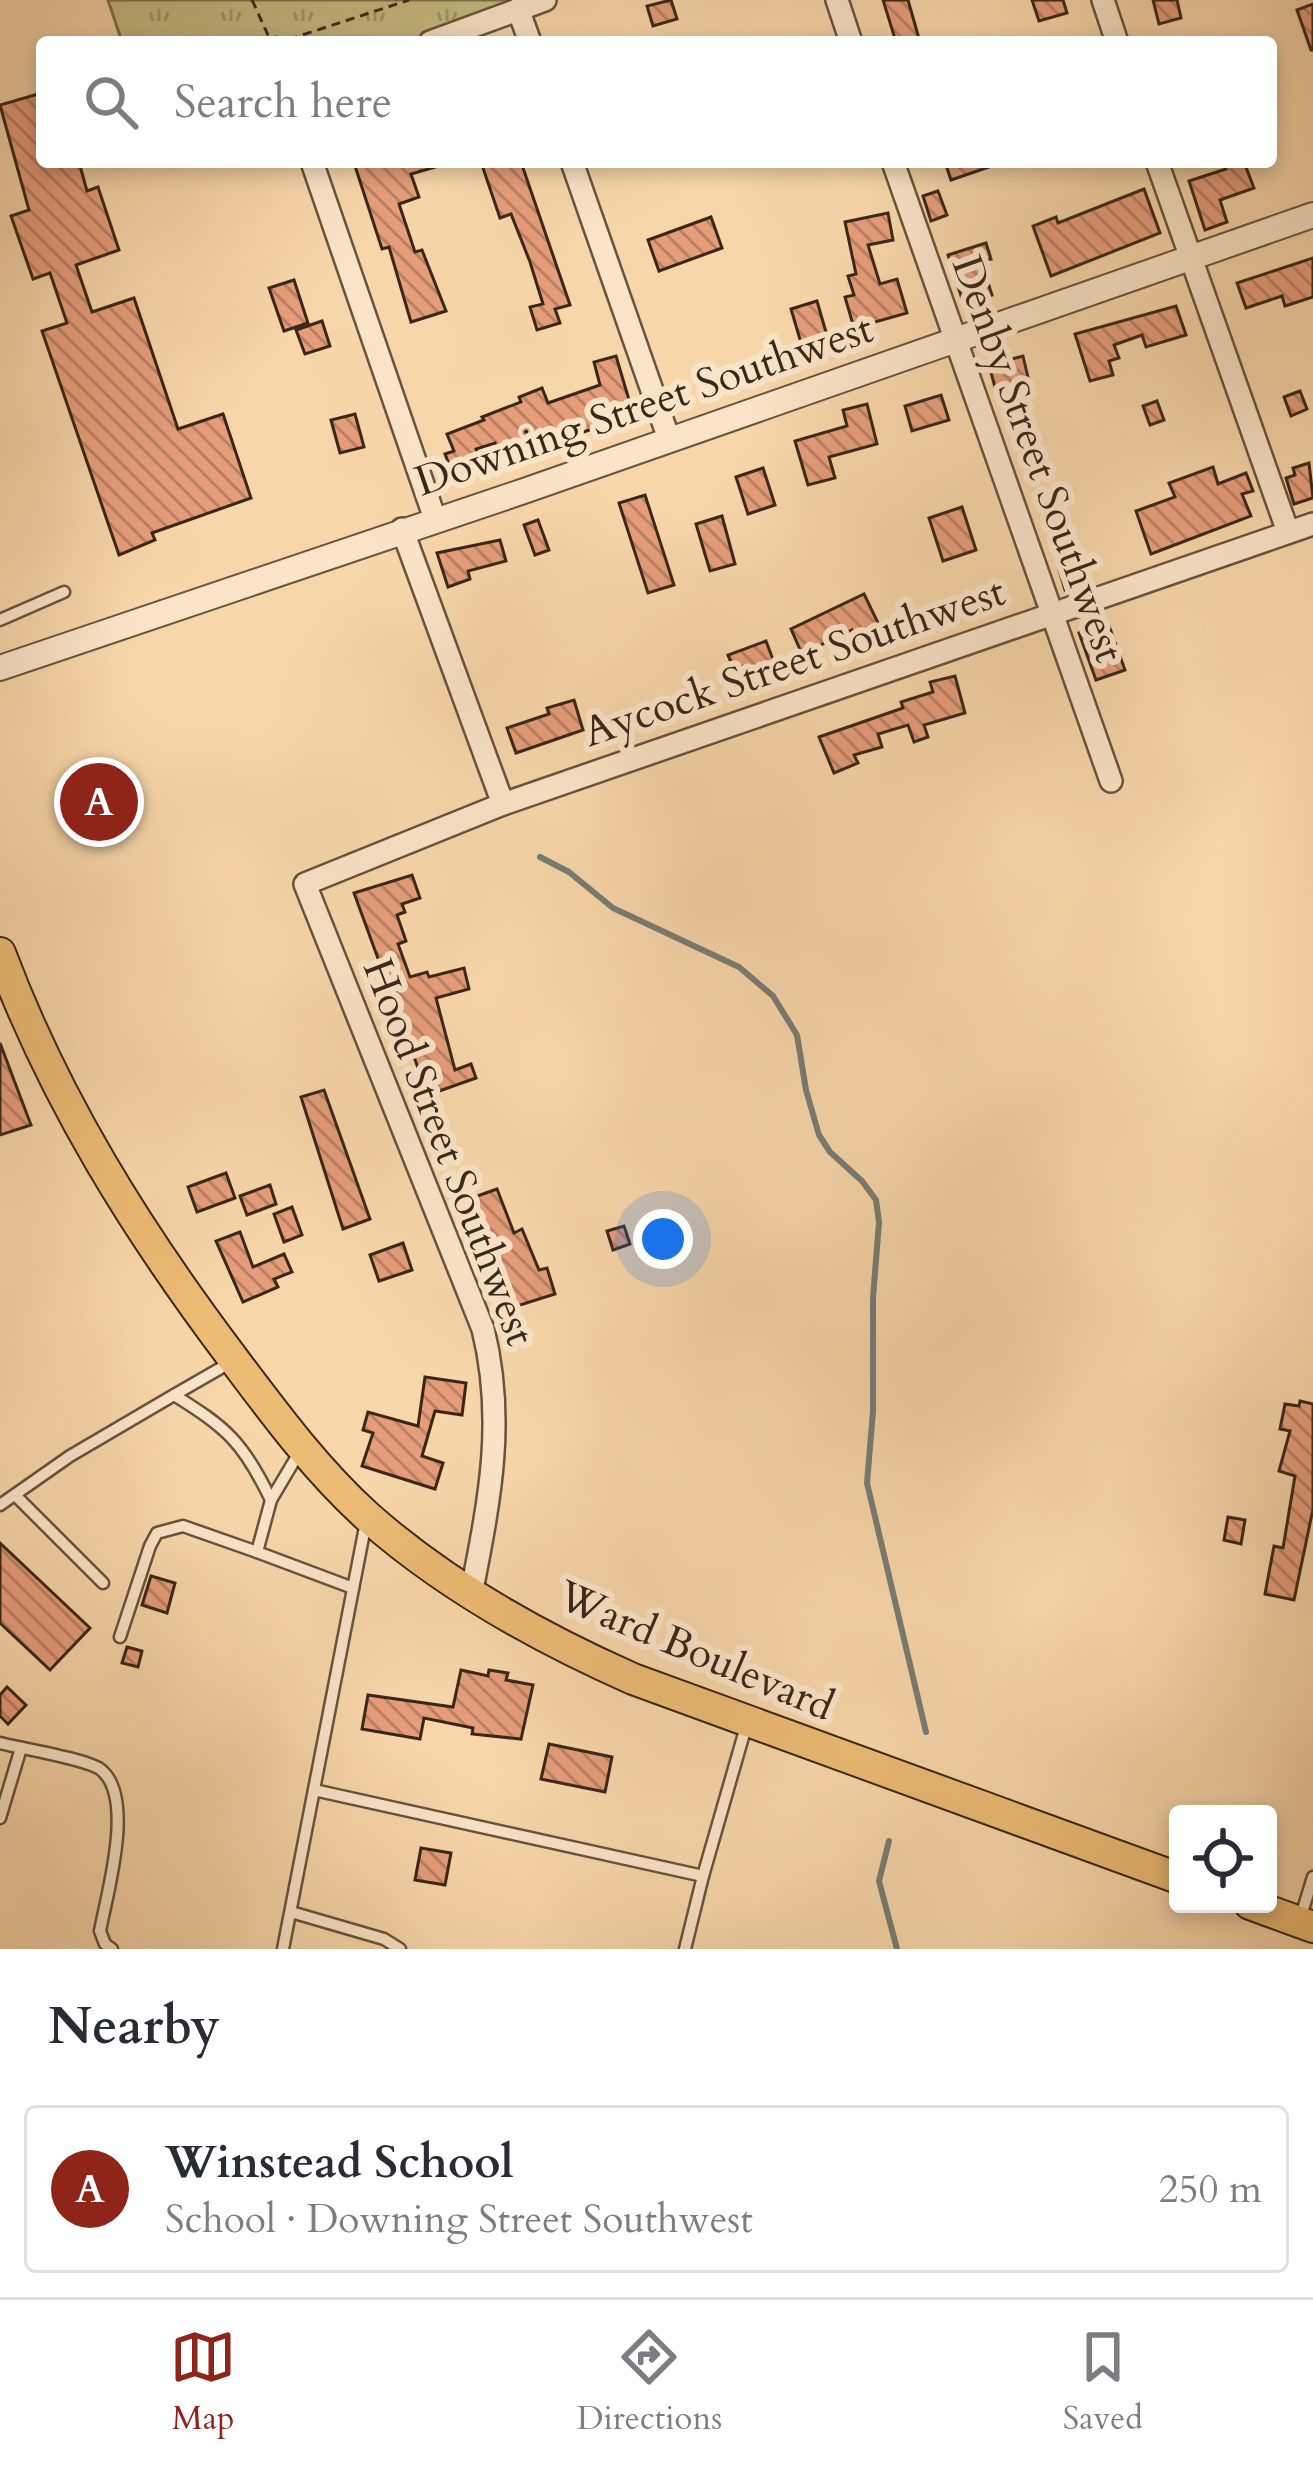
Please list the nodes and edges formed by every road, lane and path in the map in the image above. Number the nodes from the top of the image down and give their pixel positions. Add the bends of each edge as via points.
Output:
1 (252, 0) edge
2 (409, 0) edge
3 (545, 0) edge
4 (837, 0) edge
5 (1102, 0) edge
6 (518, 9) junction
7 (274, 36) edge
8 (299, 36) edge
9 (446, 36) edge
10 (528, 36) edge
11 (849, 36) edge
12 (1115, 36) edge
13 (314, 168) edge
14 (574, 168) edge
15 (894, 168) edge
16 (1159, 168) edge
17 (1313, 215) edge
18 (1189, 258) junction
19 (954, 340) junction
20 (669, 439) junction
21 (435, 519) junction
22 (1313, 524) edge
23 (402, 529) junction
24 (1288, 532) junction
25 (64, 592) dead end
26 (1053, 615) junction
27 (0, 620) edge
28 (3, 659) edge
29 (1111, 782) dead end
30 (503, 804) junction
31 (305, 884) joint
32 (0, 953) edge
33 (234, 1360) junction
34 (173, 1394) junction
35 (302, 1447) junction
36 (15, 1495) junction
37 (272, 1500) junction
38 (0, 1505) edge
39 (368, 1516) junction
40 (257, 1552) junction
41 (104, 1583) dead end
42 (353, 1588) junction
43 (472, 1594) junction
44 (120, 1637) dead end
45 (747, 1722) junction
46 (0, 1743) edge
47 (21, 1748) junction
48 (314, 1790) junction
49 (0, 1818) edge
50 (1169, 1875) edge
51 (704, 1876) junction
52 (1313, 1877) edge
53 (291, 1912) junction
54 (1275, 1913) edge
55 (1306, 1924) edge
56 (112, 1949) edge
57 (284, 1949) edge
58 (400, 1949) edge
59 (685, 1949) edge

1 - 7 path
2 - 8 path
3 - 6 street
4 - 11 street
5 - 12 street
6 - 9 street
6 - 10 street
13 - 21 street
14 - 20 street
15 - 19 street, Denby Street Southwest
16 - 18 street
17 - 18 street, Downing Street Southwest
18 - 19 street, Downing Street Southwest
18 - 24 street
19 - 20 street, Downing Street Southwest
19 - 26 street, Denby Street Southwest
20 - 21 street, Downing Street Southwest
21 - 23 street, Downing Street Southwest
22 - 24 street, Aycock Street Southwest
23 - 28 street, Downing Street Southwest
23 - 30 street
24 - 26 street, Aycock Street Southwest
25 - 27 lane
26 - 29 street, Denby Street Southwest
26 - 30 street, Aycock Street Southwest
30 - 31 street, Aycock Street Southwest
31 - 43 street, Hood Street Southwest via 483,1329 494,1471
32 - 33 main road, Ward Boulevard via 73,1118
33 - 34 lane
33 - 35 main road, Ward Boulevard
34 - 36 lane
34 - 37 lane via 224,1426
35 - 37 lane
35 - 39 main road, Ward Boulevard
36 - 38 lane
36 - 41 lane
37 - 40 lane
39 - 42 lane
39 - 43 main road, Ward Boulevard
40 - 42 lane
40 - 44 lane via 183,1526 158,1533
42 - 48 lane
43 - 45 main road, Ward Boulevard via 562,1647
45 - 50 main road, Ward Boulevard
45 - 51 lane
46 - 47 lane
47 - 49 lane
47 - 56 lane via 99,1768 114,1789 120,1811 100,1931
48 - 51 lane
48 - 53 lane
51 - 59 lane
52 - 55 lane
53 - 57 lane
53 - 58 lane
54 - 55 main road

